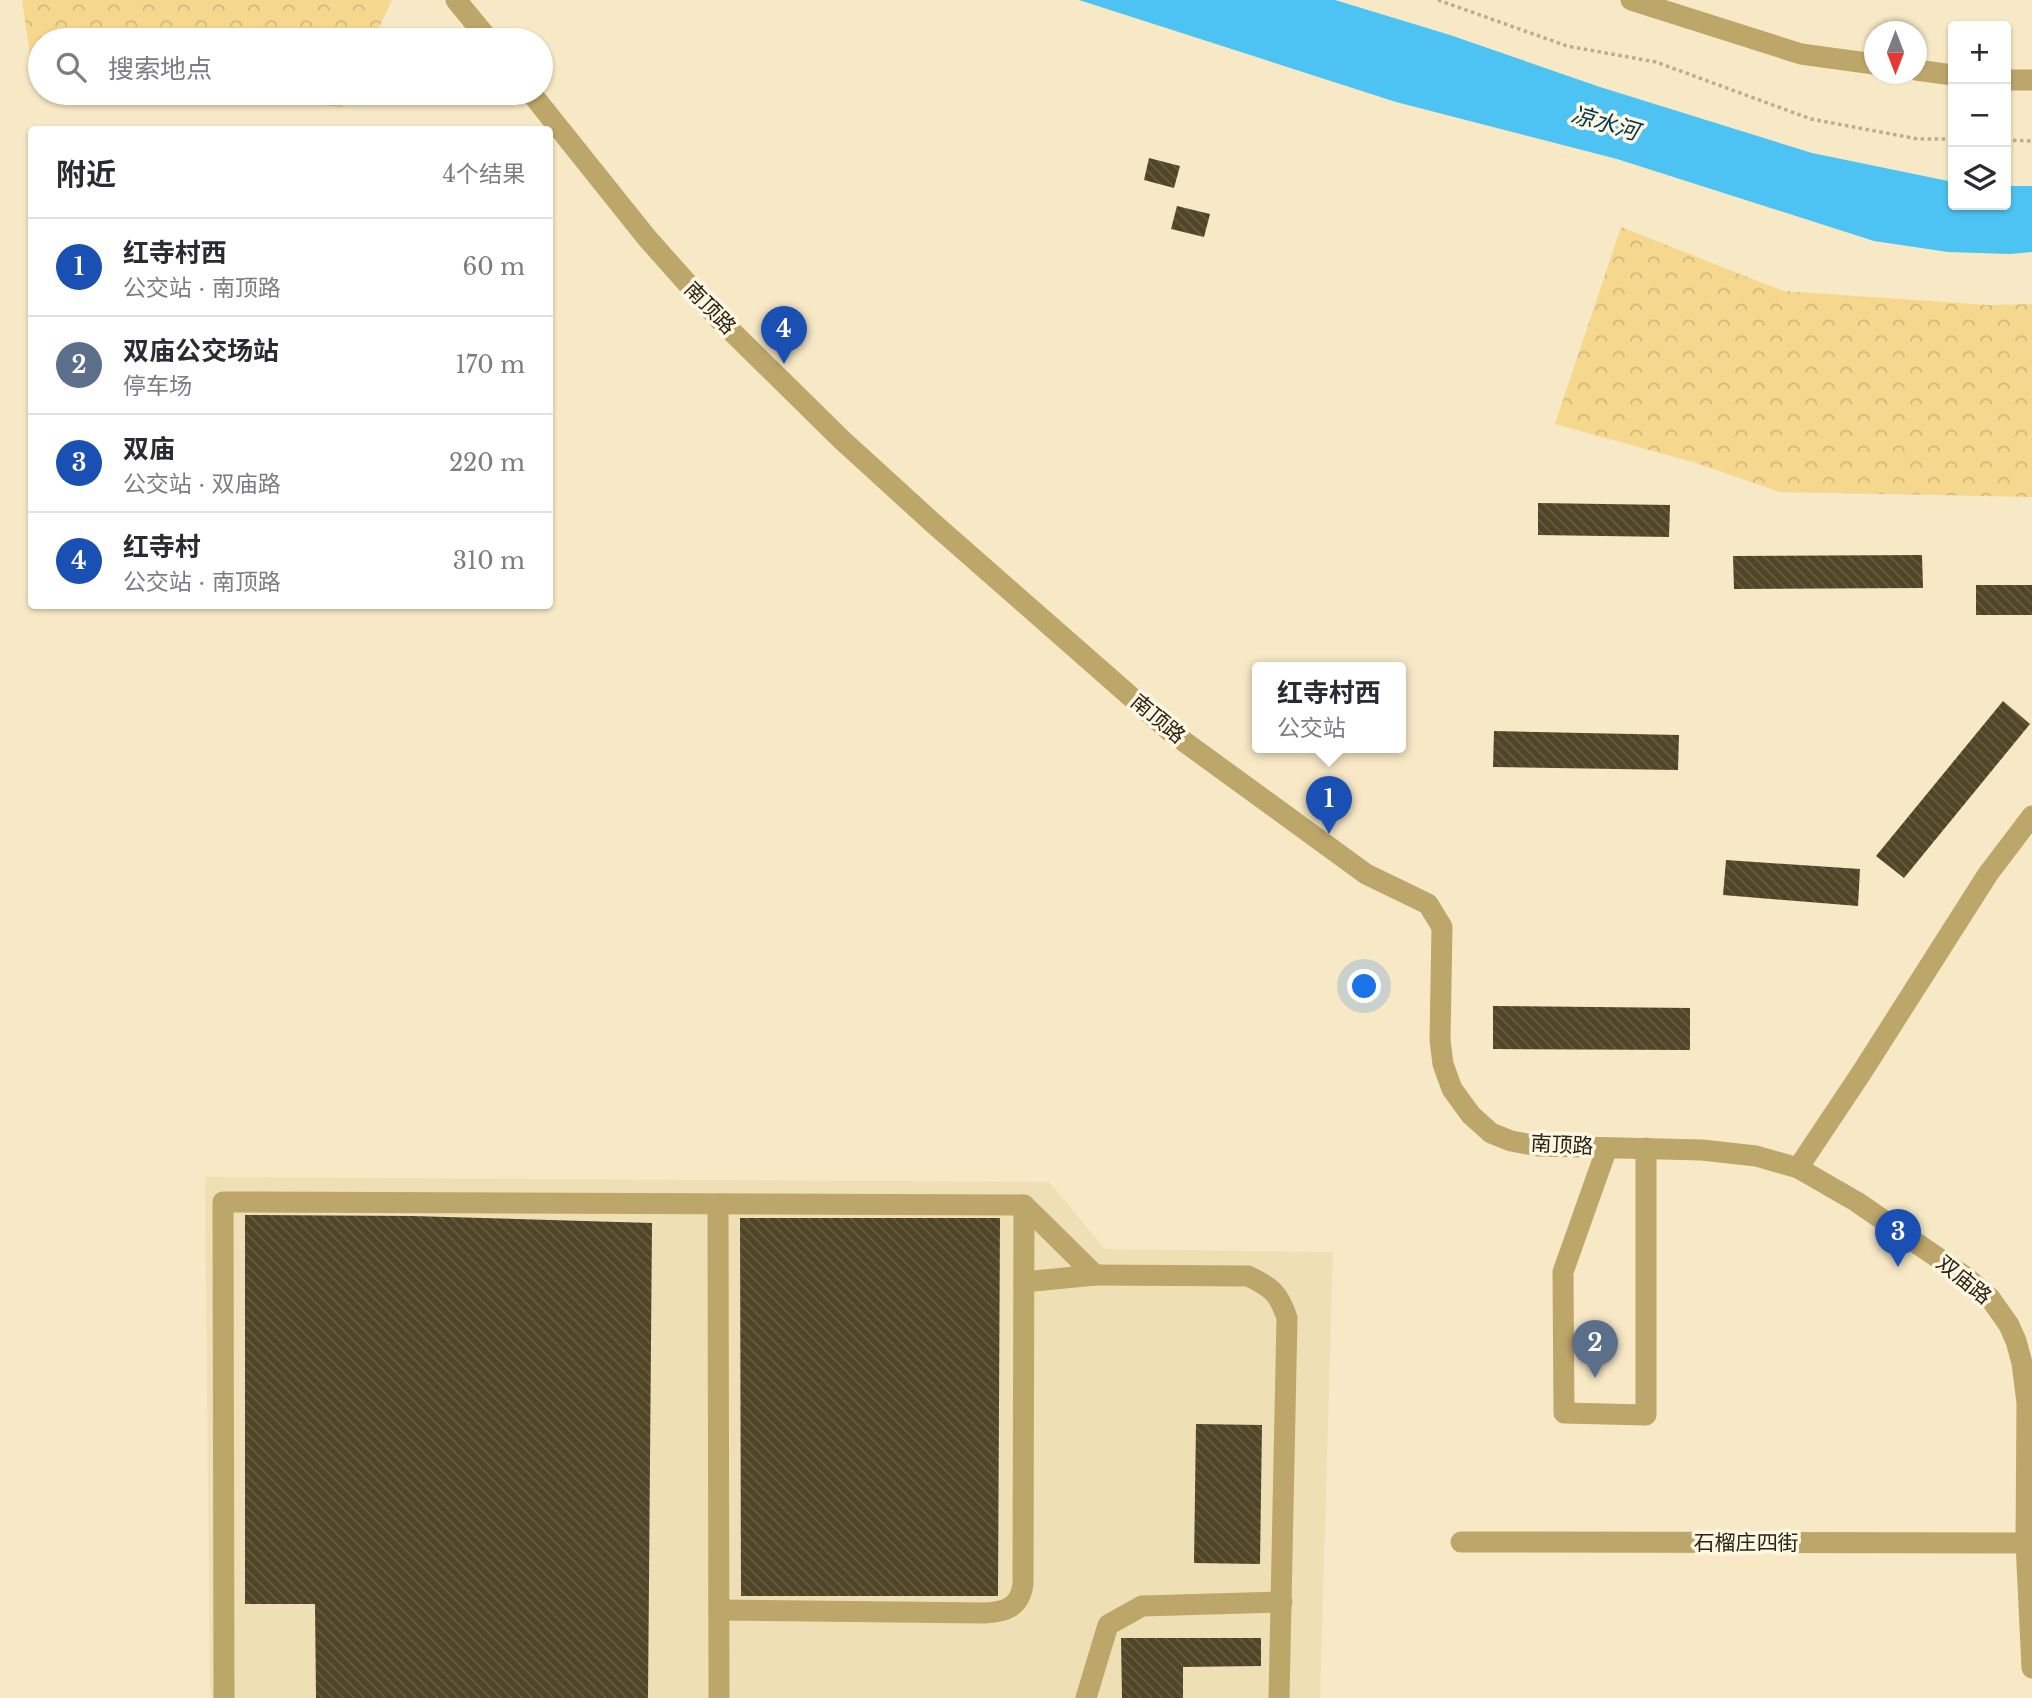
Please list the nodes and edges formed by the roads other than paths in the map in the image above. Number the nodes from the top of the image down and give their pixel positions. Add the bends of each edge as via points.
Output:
1 (456, 0) edge
2 (1631, 0) edge
3 (479, 28) edge
4 (1864, 63) edge
5 (1927, 71) edge
6 (1948, 74) edge
7 (2011, 80) edge
8 (2032, 80) edge
9 (541, 105) edge
10 (2032, 816) edge
11 (1607, 1147) junction
12 (1646, 1148) junction
13 (1798, 1168) junction
14 (718, 1204) junction
15 (1024, 1206) junction
16 (1095, 1275) junction
17 (1024, 1282) junction
18 (1461, 1542) dead end
19 (2029, 1543) edge
20 (1282, 1602) junction
21 (719, 1610) junction
22 (2032, 1668) edge
23 (224, 1698) edge
24 (719, 1698) edge
25 (1086, 1698) edge
26 (1279, 1698) edge

1 - 3 street
2 - 4 street via 1801,54
5 - 6 street
7 - 8 street
9 - 11 street, 南顶路 via 719,319 933,523 1171,732 1366,874 1428,904 1442,927 1443,1064 1452,1089 1471,1115 1491,1133 1511,1141
10 - 13 street via 1988,874
11 - 12 street, 南顶路
11 - 12 street via 1563,1272 1564,1413 1646,1415
12 - 13 street, 南顶路 via 1756,1156
13 - 19 street, 双庙路 via 1857,1202 1966,1278 1990,1298 2009,1325 2022,1363 2027,1404
14 - 15 street
14 - 21 street
14 - 23 street via 223,1202
15 - 16 street
15 - 17 street
16 - 17 street
16 - 20 street via 1248,1276 1281,1300 1287,1318
17 - 21 street via 1023,1584 1017,1603 1008,1610 985,1613
18 - 19 street, 石榴庄四街
19 - 22 street, 双庙路
20 - 25 street via 1142,1606 1108,1625
20 - 26 street
21 - 24 street

